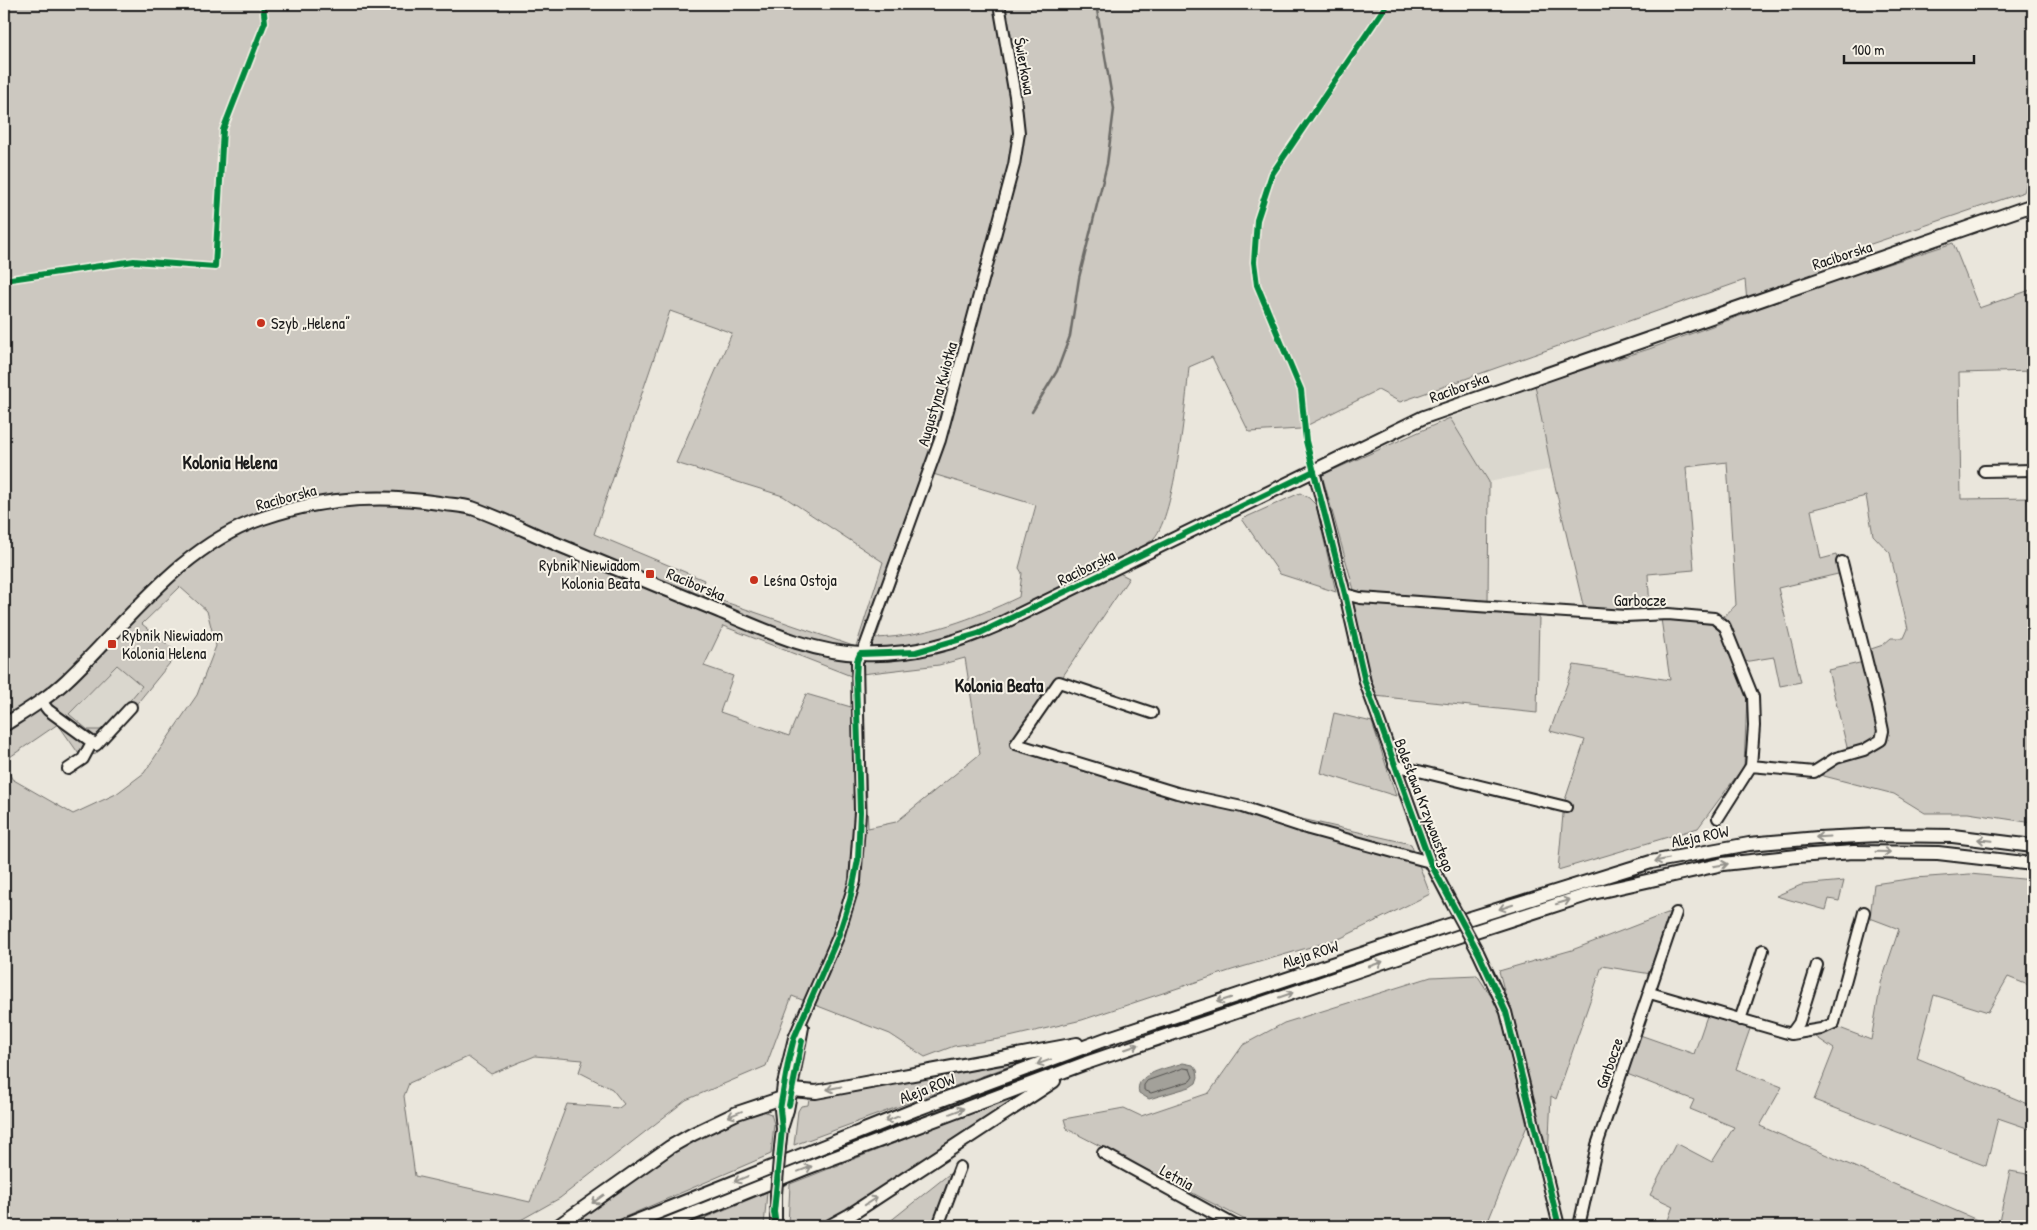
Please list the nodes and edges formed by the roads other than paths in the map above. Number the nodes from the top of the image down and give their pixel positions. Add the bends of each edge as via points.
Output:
1 (999, 4) edge
2 (1018, 134) joint
3 (2033, 205) edge
4 (2033, 470) edge
5 (1314, 471) junction
6 (1984, 471) dead end
7 (1842, 562) dead end
8 (1346, 594) junction
9 (860, 654) junction
10 (41, 701) junction
11 (131, 707) dead end
12 (1152, 713) dead end
13 (4, 725) edge
14 (92, 742) junction
15 (1394, 766) junction
16 (1751, 766) junction
17 (68, 769) dead end
18 (1566, 807) dead end
19 (1718, 818) dead end
20 (2033, 846) edge
21 (1430, 862) junction
22 (2033, 864) edge
23 (1864, 912) dead end
24 (1676, 913) dead end
25 (1763, 950) dead end
26 (1817, 966) dead end
27 (1650, 994) junction
28 (1740, 1020) junction
29 (1791, 1034) junction
30 (1106, 1039) junction
31 (1086, 1063) junction
32 (786, 1094) junction
33 (1103, 1154) dead end
34 (960, 1167) dead end
35 (774, 1212) junction
36 (558, 1226) edge
37 (624, 1226) edge
38 (662, 1226) edge
39 (769, 1226) edge
40 (776, 1226) edge
41 (830, 1226) edge
42 (938, 1226) edge
43 (1236, 1226) edge
44 (1559, 1226) edge
45 (1579, 1226) edge

1 - 2 street, Świerkowa via 1016,96
2 - 9 street, Augustyna Kwiotka via 1014,165 942,431
3 - 5 main road, Raciborska via 1452,406
4 - 6 street
5 - 8 street, Bolesława Krzywoustego
5 - 9 main road, Raciborska via 978,634 916,652
7 - 16 street via 1877,702 1883,731 1880,740 1864,750 1836,758 1814,772
8 - 15 street, Bolesława Krzywoustego via 1365,682
8 - 16 street, Garbocze via 1360,598 1626,616 1668,614 1714,618 1725,627 1753,697
9 - 10 main road, Raciborska via 819,648 767,631 470,508 406,499 363,498 318,503 261,518 208,546 158,586 66,680
9 - 32 street, Augustyna Kwiotka via 856,677 860,812 856,874 838,937 803,1022 802,1040
10 - 13 main road, Raciborska
10 - 14 street via 48,710
11 - 14 street via 96,745
12 - 21 street via 1059,682 1016,744 1178,793 1242,807
14 - 17 street via 84,759
15 - 18 street
15 - 21 street, Bolesława Krzywoustego
16 - 19 street, Garbocze
20 -> 30 main road, Aleja ROW via 1953,836 1879,835 1749,844 1684,855 1595,878
21 - 44 street, Bolesława Krzywoustego, bridge via 1506,1012
31 -> 22 main road, Aleja ROW via 1549,907 1661,876 1723,864 1854,852 1938,853
23 - 29 street via 1834,1023 1821,1029
24 - 27 street, Garbocze
25 - 28 street
26 - 29 street via 1799,1023
27 - 28 street
27 - 45 street, Garbocze via 1597,1145
28 - 29 street
30 -> 32 main road via 816,1092
30 -> 37 main road, Aleja ROW via 917,1109
38 -> 31 main road, Aleja ROW
41 -> 31 main road via 1029,1096
32 - 35 street, Augustyna Kwiotka, bridge via 788,1110 782,1129
32 -> 36 main road via 736,1113 670,1147
33 - 43 street, Letnia
34 - 42 street
35 - 39 street
35 - 40 street

